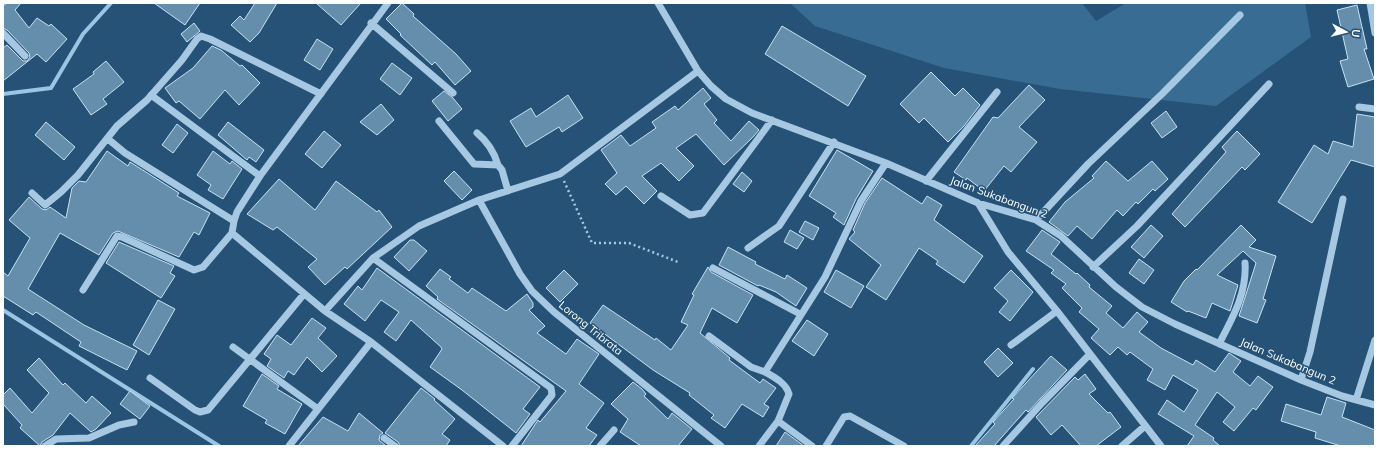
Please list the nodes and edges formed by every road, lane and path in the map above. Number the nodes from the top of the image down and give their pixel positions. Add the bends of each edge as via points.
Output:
1 (387, 3) edge
2 (658, 3) edge
3 (1370, 3) edge
4 (1240, 15) dead end
5 (372, 23) junction
6 (3, 33) edge
7 (1375, 33) edge
8 (25, 56) dead end
9 (698, 71) junction
10 (1269, 84) dead end
11 (997, 92) dead end
12 (453, 93) dead end
13 (321, 94) junction
14 (151, 96) junction
15 (1359, 107) dead end
16 (1375, 109) edge
17 (772, 120) junction
18 (439, 121) dead end
19 (477, 133) dead end
20 (108, 139) junction
21 (834, 142) junction
22 (886, 163) junction
23 (498, 165) junction
24 (560, 174) junction
25 (260, 176) junction
26 (926, 181) junction
27 (508, 191) junction
28 (32, 193) dead end
29 (661, 196) dead end
30 (1343, 198) dead end
31 (479, 200) junction
32 (978, 204) junction
33 (234, 220) junction
34 (1036, 220) junction
35 (232, 233) junction
36 (748, 248) dead end
37 (373, 258) junction
38 (678, 262) dead end
39 (1245, 263) dead end
40 (1094, 267) junction
41 (713, 268) dead end
42 (83, 290) dead end
43 (304, 294) junction
44 (325, 311) junction
45 (1057, 311) junction
46 (800, 314) junction
47 (709, 336) dead end
48 (1375, 340) edge
49 (372, 342) junction
50 (1219, 344) junction
51 (1011, 345) dead end
52 (233, 348) dead end
53 (1090, 354) junction
54 (250, 360) junction
55 (765, 372) junction
56 (150, 378) dead end
57 (1301, 380) junction
58 (1356, 400) junction
59 (1375, 405) edge
60 (318, 409) junction
61 (778, 421) junction
62 (134, 422) dead end
63 (1145, 426) junction
64 (614, 430) dead end
65 (384, 438) dead end
66 (45, 446) edge
67 (289, 446) edge
68 (395, 446) edge
69 (503, 446) edge
70 (512, 446) edge
71 (600, 446) edge
72 (721, 446) edge
73 (760, 446) edge
74 (812, 446) edge
75 (826, 446) edge
76 (904, 446) edge
77 (1003, 446) edge
78 (1122, 446) edge
79 (1161, 446) edge

1 - 5 street
2 - 9 street, Jalan Sukabangun 2
3 - 7 street
4 - 34 street via 1088,164
5 - 12 street
5 - 13 street
6 - 8 street
9 - 17 street, Jalan Sukabangun 2 via 726,99
9 - 24 street
10 - 40 street via 1137,226
11 - 26 street
13 - 14 street via 204,36 197,39
13 - 25 street
14 - 20 street via 117,126
14 - 25 street
15 - 16 street
17 - 21 street, Jalan Sukabangun 2
17 - 29 street via 703,213 690,215
18 - 23 street via 474,164
19 - 23 street via 486,140 495,153
20 - 28 street via 78,175 45,205
20 - 33 street via 125,153
21 - 22 street, Jalan Sukabangun 2
21 - 36 street via 779,226
22 - 26 street, Jalan Sukabangun 2
22 - 46 street via 861,201 825,277
23 - 27 street
24 - 27 street
24 - 38 path via 592,243 629,243
25 - 33 street
26 - 32 street, Jalan Sukabangun 2
27 - 31 street
30 - 57 street via 1310,352
31 - 37 street via 419,226
31 - 72 street, Lorong Tribrata via 532,291 554,312
32 - 34 street, Jalan Sukabangun 2
32 - 45 street via 1001,242
33 - 35 street
34 - 40 street, Jalan Sukabangun 2 via 1061,236
35 - 42 street via 204,267 194,270 117,236
35 - 43 street
37 - 44 street
37 - 70 street via 551,388 552,395
39 - 50 street via 1245,288
40 - 50 street, Jalan Sukabangun 2 via 1142,307
41 - 46 street
43 - 44 street
43 - 54 street
44 - 49 street
45 - 51 street
45 - 53 street
46 - 55 street
47 - 55 street via 750,367
48 - 58 street
49 - 60 street
49 - 69 street
50 - 57 street, Jalan Sukabangun 2
52 - 54 street
53 - 63 street
53 - 77 street
54 - 56 street via 204,412 195,410
54 - 60 street
55 - 61 street via 777,378 788,390 789,394
57 - 58 street, Jalan Sukabangun 2
58 - 59 street, Jalan Sukabangun 2
60 - 67 street
61 - 73 street
61 - 74 street
62 - 66 street via 119,425 89,438 56,438
63 - 78 street
63 - 79 street
64 - 71 street
65 - 68 street
75 - 76 street via 844,417 850,416

